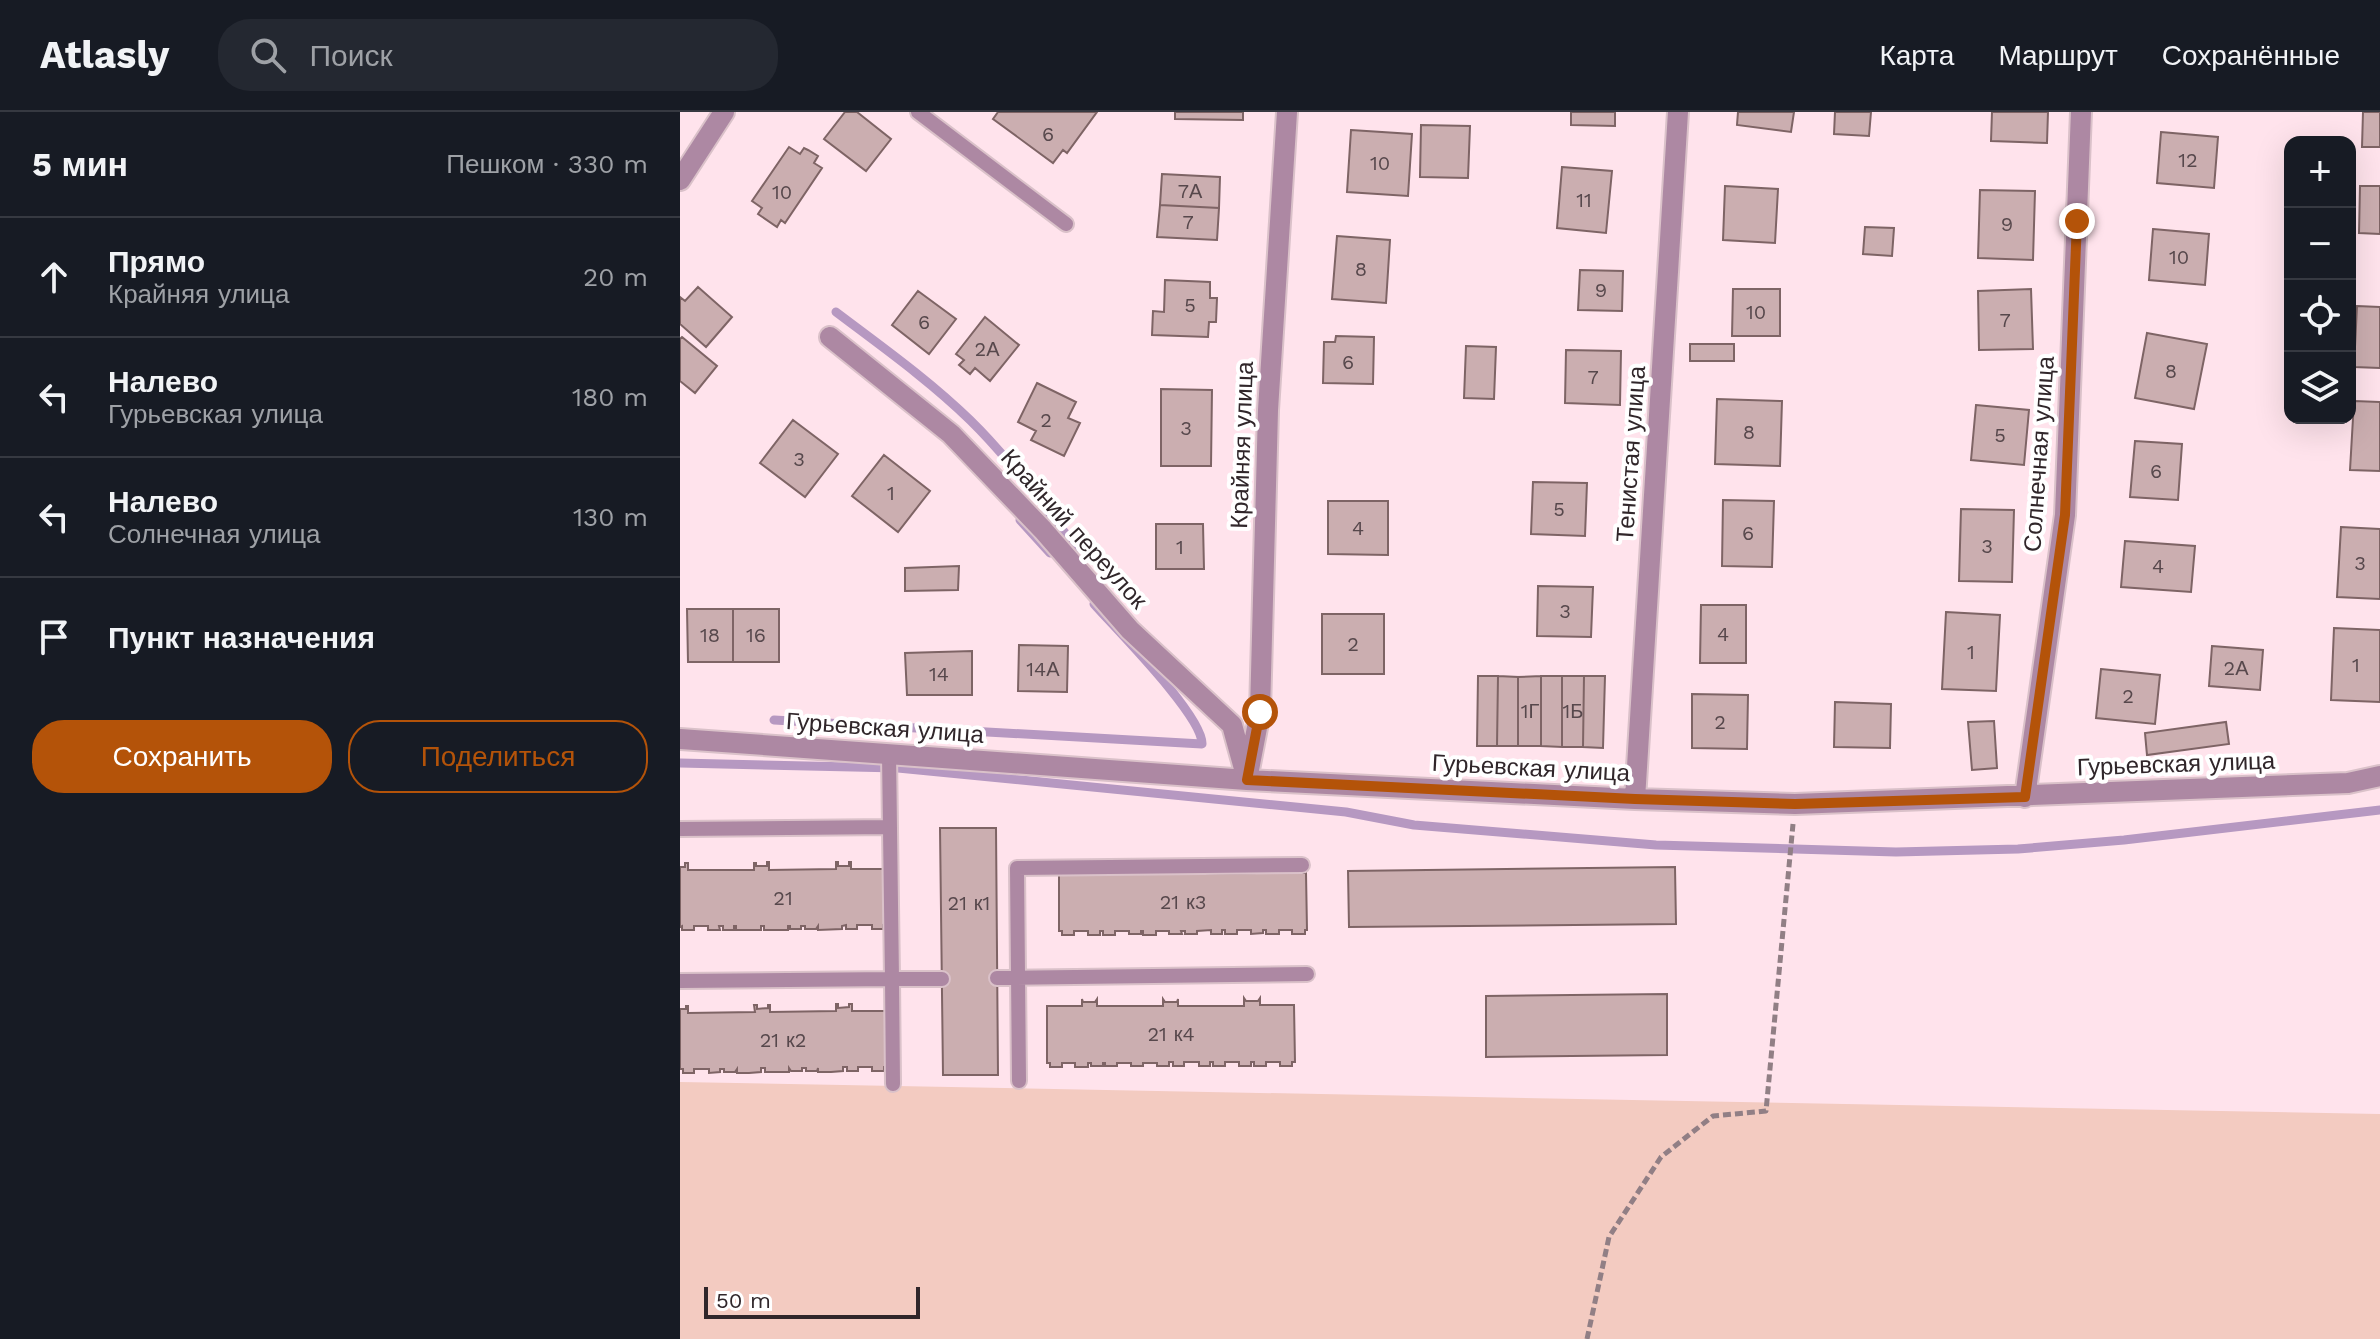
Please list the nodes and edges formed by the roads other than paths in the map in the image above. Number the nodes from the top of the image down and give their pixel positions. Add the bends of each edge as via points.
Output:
1 (724, 112) edge
2 (918, 112) edge
3 (1287, 112) edge
4 (1678, 112) edge
5 (2081, 112) edge
6 (680, 180) edge
7 (1066, 224) dead end
8 (830, 337) dead end
9 (680, 739) edge
10 (889, 756) junction
11 (2380, 776) edge
12 (1247, 780) junction
13 (2025, 797) junction
14 (1635, 799) junction
15 (890, 827) junction
16 (680, 829) edge
17 (1302, 865) dead end
18 (1307, 974) dead end
19 (997, 978) dead end
20 (1018, 978) junction
21 (892, 979) junction
22 (942, 979) dead end
23 (680, 981) edge
24 (1019, 1081) dead end
25 (893, 1084) dead end

1 - 6 street
2 - 7 lane
3 - 12 street, Крайняя улица via 1268,410 1260,712
4 - 14 street, Тенистая улица
5 - 13 street, Солнечная улица via 2065,515
8 - 12 street, Крайний переулок via 951,434 1130,630 1232,725
9 - 10 street, Гурьевская улица
10 - 12 street, Гурьевская улица
10 - 15 lane
11 - 13 street, Гурьевская улица via 2348,783
12 - 14 street, Гурьевская улица
13 - 14 street, Гурьевская улица via 1795,804
15 - 16 lane
15 - 21 lane
17 - 20 lane via 1017,868
18 - 20 lane
19 - 20 lane
20 - 24 lane
21 - 22 lane
21 - 23 lane
21 - 25 lane

